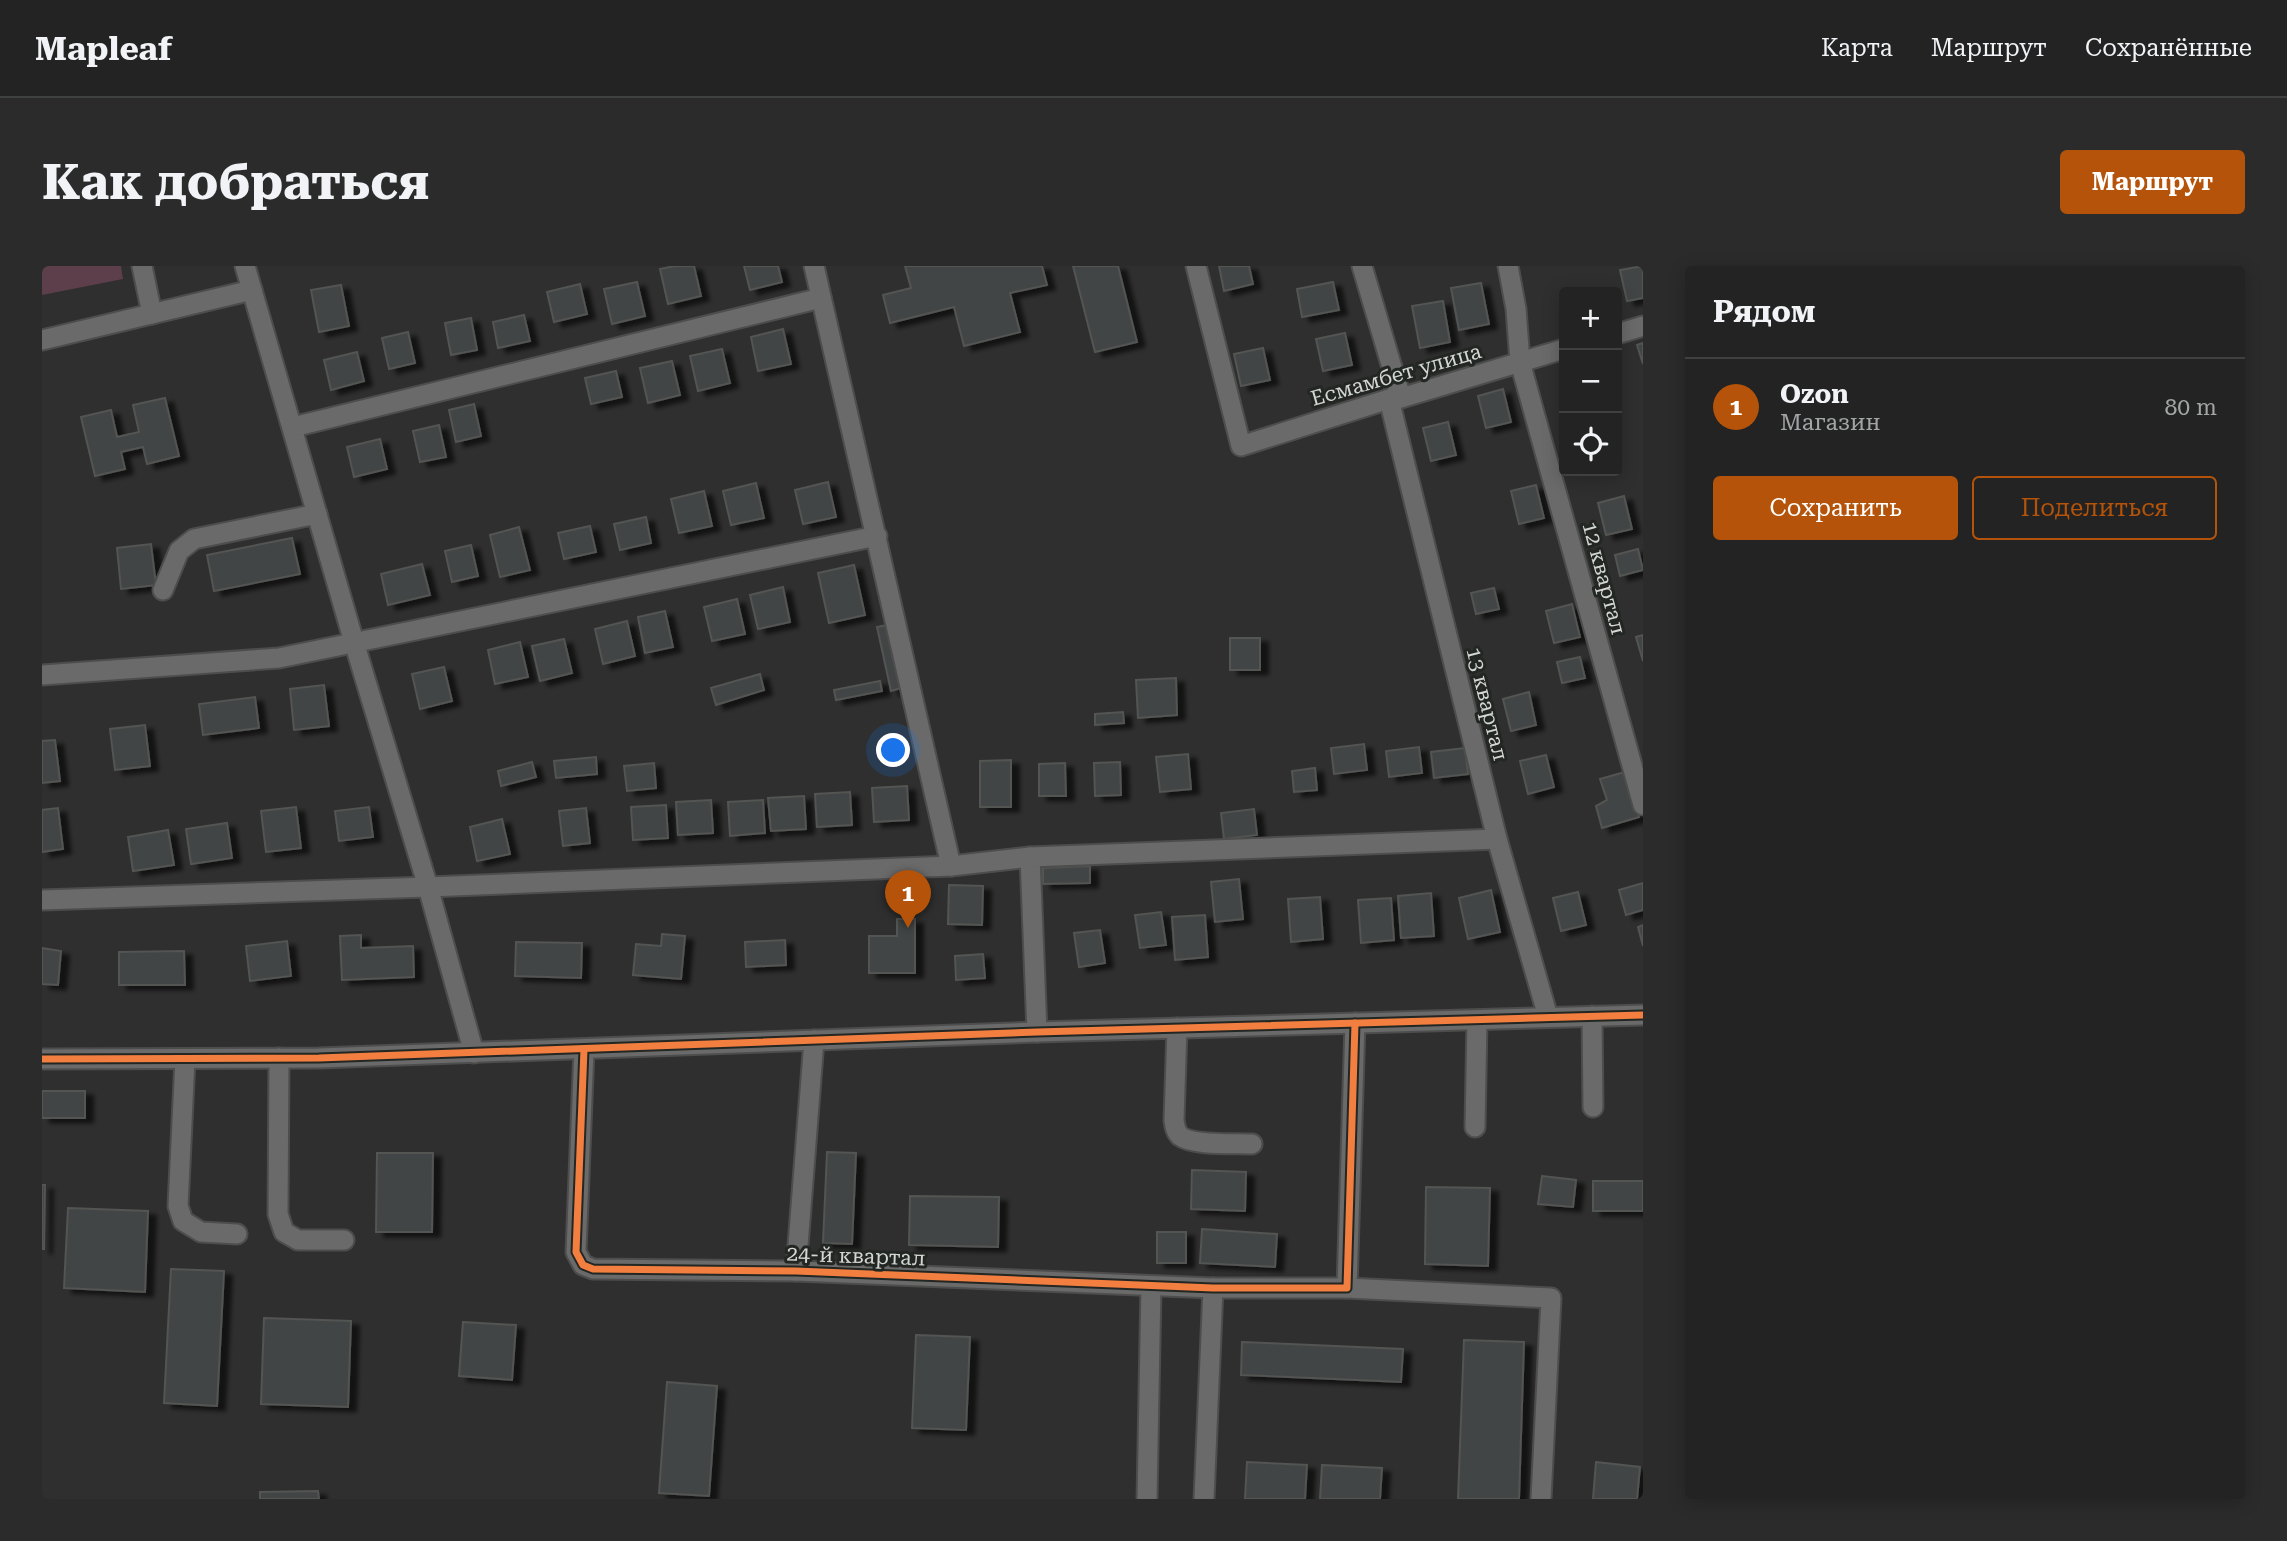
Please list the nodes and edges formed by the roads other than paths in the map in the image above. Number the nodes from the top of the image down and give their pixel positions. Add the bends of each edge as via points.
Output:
1 (142, 266) edge
2 (245, 266) edge
3 (814, 266) edge
4 (1196, 266) edge
5 (1362, 266) edge
6 (1508, 266) edge
7 (253, 290) junction
8 (821, 298) junction
9 (152, 314) junction
10 (1643, 326) edge
11 (1622, 332) edge
12 (42, 340) edge
13 (1561, 350) edge
14 (1520, 362) junction
15 (1395, 399) junction
16 (293, 427) junction
17 (317, 514) junction
18 (877, 536) junction
19 (163, 590) dead end
20 (354, 642) junction
21 (42, 676) edge
22 (1643, 805) edge
23 (1497, 839) junction
24 (1030, 857) junction
25 (951, 866) junction
26 (428, 887) junction
27 (42, 900) edge
28 (1643, 1015) edge
29 (1592, 1016) junction
30 (1548, 1017) junction
31 (1477, 1020) junction
32 (1355, 1023) junction
33 (1177, 1028) junction
34 (1037, 1032) junction
35 (814, 1040) junction
36 (584, 1049) junction
37 (474, 1053) junction
38 (279, 1058) junction
39 (42, 1059) edge
40 (185, 1059) junction
41 (1593, 1107) dead end
42 (1475, 1127) dead end
43 (1252, 1144) dead end
44 (237, 1234) dead end
45 (344, 1240) dead end
46 (796, 1271) junction
47 (1151, 1286) junction
48 (1213, 1288) junction
49 (1347, 1288) junction
50 (1147, 1499) edge
51 (1204, 1499) edge
52 (1541, 1499) edge

1 - 9 street
2 - 7 street
3 - 8 street
4 - 15 street, Есмамбет улица via 1241,446
5 - 15 street, 13 квартал
6 - 14 street, 12 квартал
7 - 9 street
7 - 16 street
8 - 16 street
8 - 18 street
9 - 12 street
10 - 11 street
13 - 14 street, Есмамбет улица
14 - 15 street, Есмамбет улица
14 - 22 street, 12 квартал
15 - 23 street, 13 квартал
16 - 17 street
17 - 19 street via 194,539 179,551
17 - 20 street
18 - 20 street
18 - 25 street
20 - 21 street via 279,658
20 - 26 street
23 - 24 street
23 - 30 street, 13 квартал
24 - 25 street
24 - 34 street
25 - 26 street
26 - 27 street
26 - 37 street
28 - 29 street
29 - 30 street
29 - 41 street
30 - 31 street
31 - 32 street
31 - 42 street
32 - 33 street
32 - 49 street
33 - 34 street
33 - 43 street via 1176,1131 1192,1141
34 - 35 street
35 - 36 street
35 - 46 street
36 - 37 street
36 - 46 street, 24-й квартал via 576,1252 583,1265 593,1269
37 - 38 street
38 - 40 street
38 - 45 street via 278,1214 284,1232 298,1240
39 - 40 street
40 - 44 street via 178,1206 183,1221 201,1232
46 - 47 street, 24-й квартал
47 - 48 street, 24-й квартал
47 - 50 street
48 - 49 street, 24-й квартал
48 - 51 street
49 - 52 street, 24-й квартал via 1551,1298

